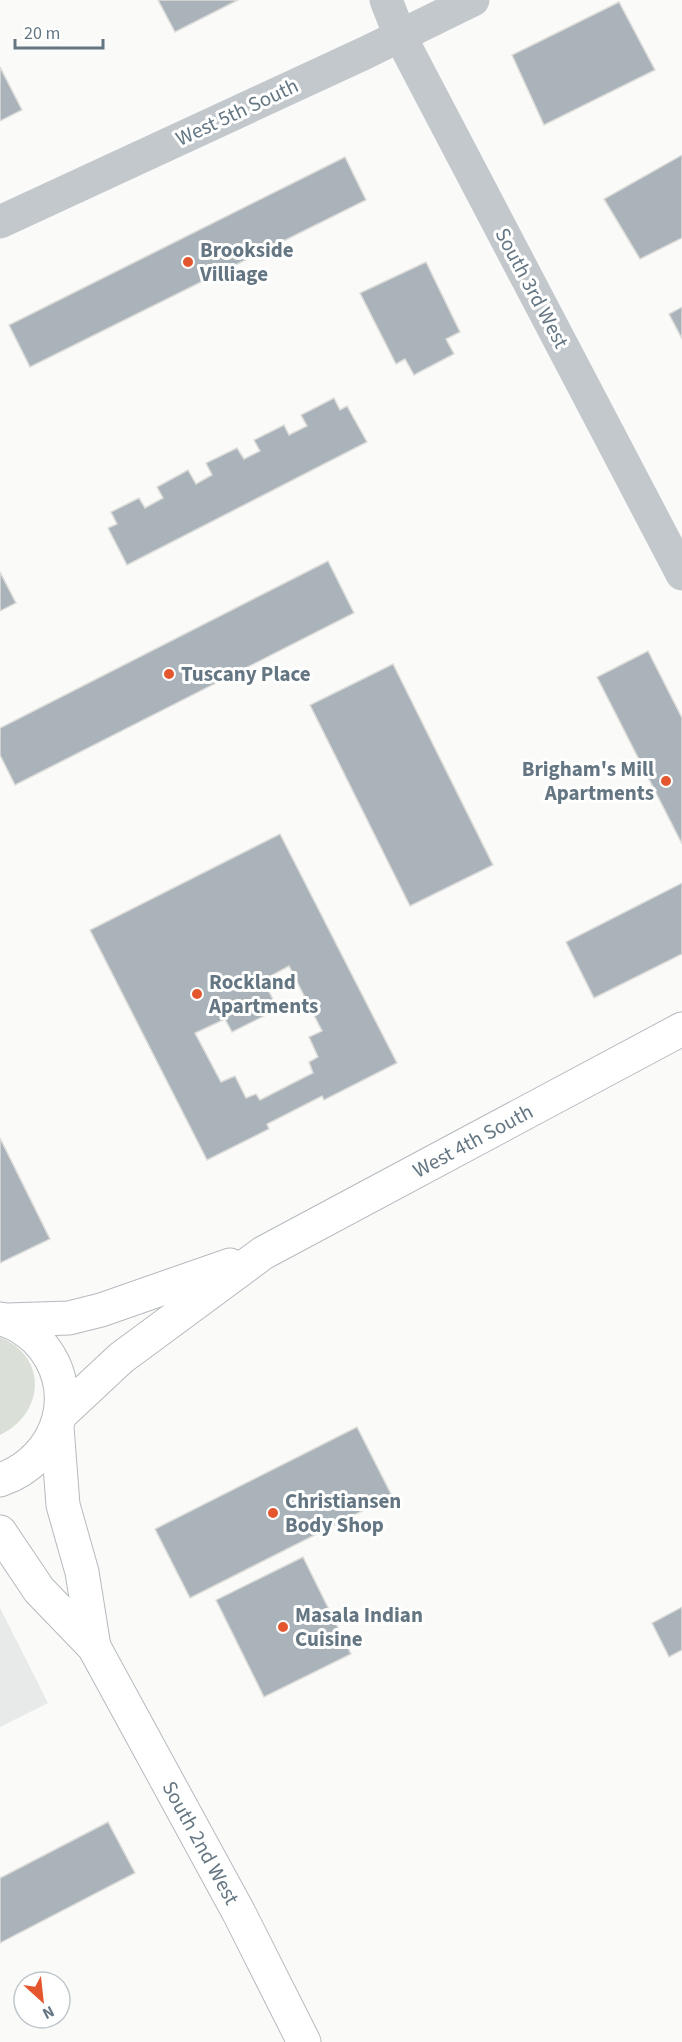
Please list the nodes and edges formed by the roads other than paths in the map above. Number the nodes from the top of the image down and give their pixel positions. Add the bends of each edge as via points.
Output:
1 (386, 0) edge
2 (473, 0) edge
3 (400, 36) junction
4 (0, 222) edge
5 (682, 574) edge
6 (682, 1029) edge
7 (263, 1253) junction
8 (4, 1319) edge
9 (58, 1421) junction
10 (0, 1480) edge
11 (0, 1532) edge
12 (94, 1647) junction
13 (304, 2042) edge

1 - 3 street, South 3rd West
2 - 3 street, West 5th South
3 - 4 street, West 5th South
3 - 5 street, South 3rd West
6 - 7 main road, West 4th South
7 - 8 main road, West 4th South via 101,1310 69,1318
7 - 9 main road, West 4th South via 121,1358
8 - 9 main road, South 2nd West via 28,1332 51,1359 61,1392
9 - 10 main road via 47,1446 33,1462
9 - 12 main road, South 2nd West via 63,1505 82,1572
11 - 12 main road, South 2nd West via 39,1590
12 - 13 main road, South 2nd West via 239,1913

